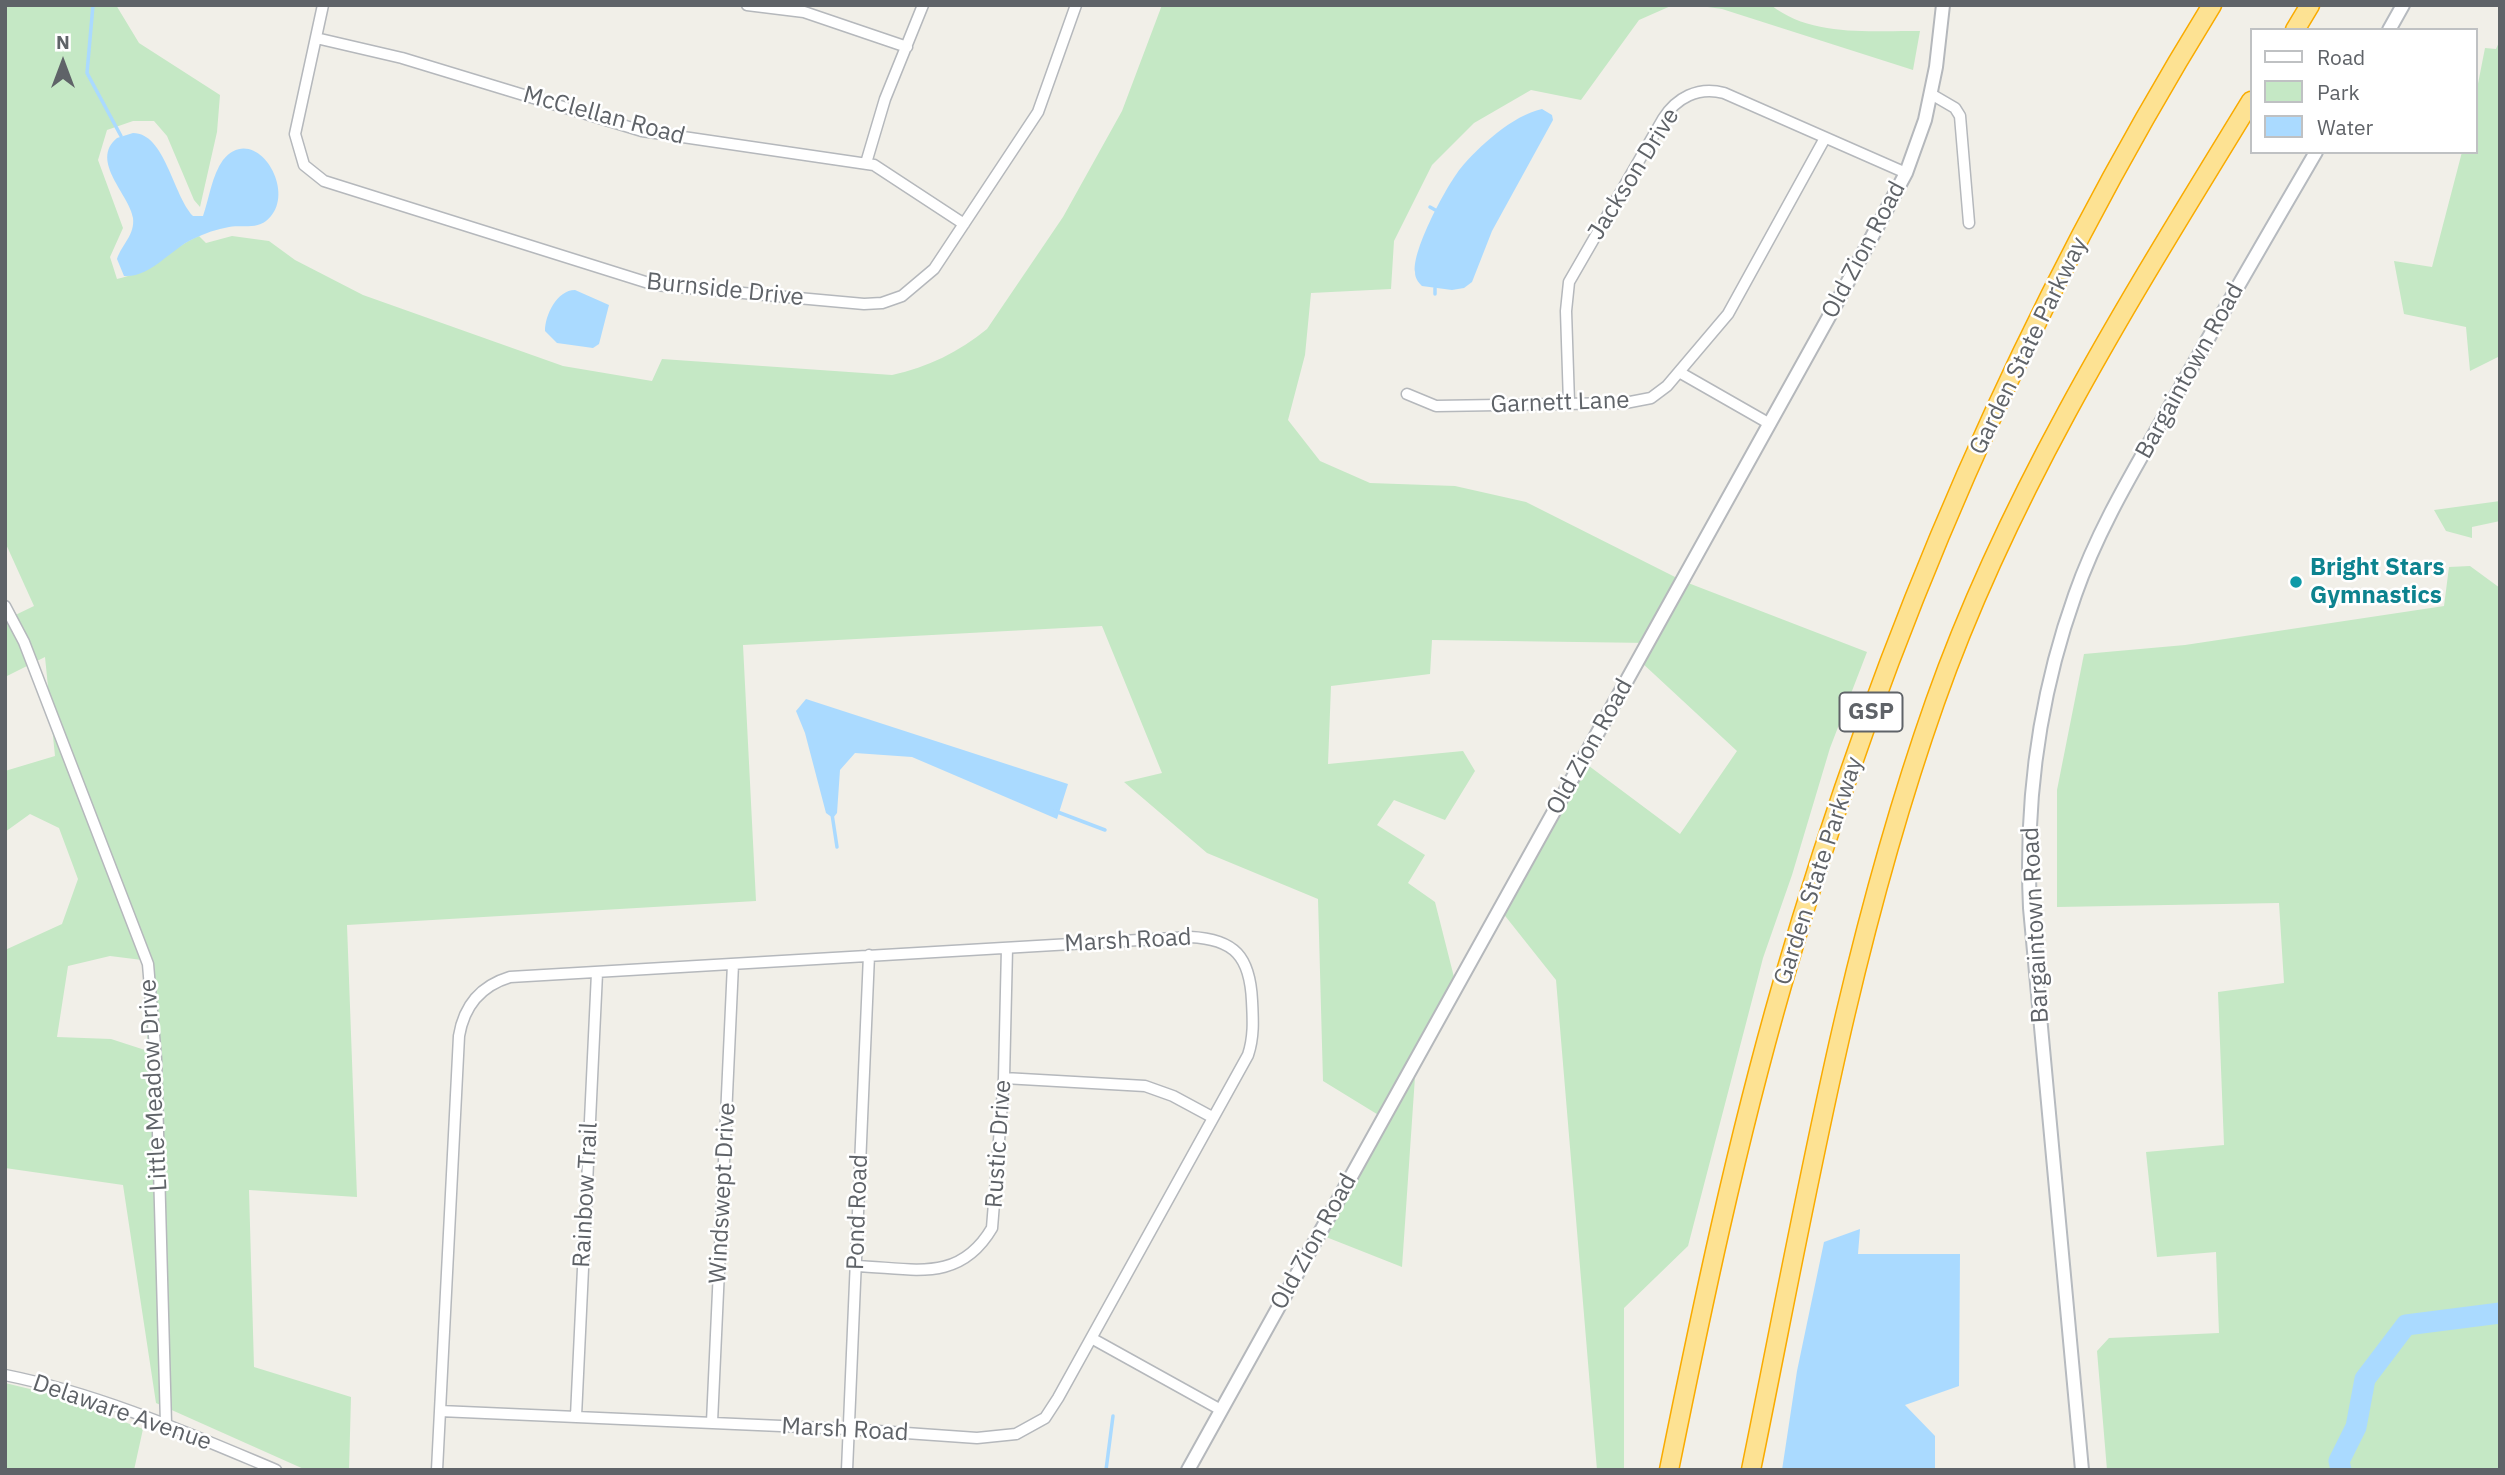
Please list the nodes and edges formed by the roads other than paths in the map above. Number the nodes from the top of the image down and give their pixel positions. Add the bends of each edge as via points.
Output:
1 (323, 5) edge
2 (747, 5) edge
3 (923, 5) edge
4 (1076, 5) edge
5 (1943, 5) edge
6 (2212, 5) edge
7 (2310, 5) edge
8 (2403, 5) edge
9 (2296, 28) edge
10 (2390, 28) edge
11 (316, 38) junction
12 (906, 47) junction
13 (1931, 94) junction
14 (2250, 103) edge
15 (1825, 138) junction
16 (2315, 154) edge
17 (866, 163) junction
18 (1906, 173) junction
19 (1969, 223) dead end
20 (964, 224) junction
21 (1679, 372) junction
22 (1407, 394) dead end
23 (1569, 403) junction
24 (1770, 424) junction
25 (5, 606) edge
26 (1007, 948) junction
27 (869, 955) junction
28 (733, 964) junction
29 (597, 973) junction
30 (1004, 1078) junction
31 (1212, 1117) junction
32 (856, 1266) junction
33 (1093, 1339) junction
34 (5, 1375) edge
35 (440, 1410) junction
36 (1221, 1410) junction
37 (576, 1416) junction
38 (712, 1422) junction
39 (166, 1423) junction
40 (849, 1429) junction
41 (276, 1470) edge
42 (437, 1470) edge
43 (847, 1470) edge
44 (1188, 1470) edge
45 (1669, 1470) edge
46 (1751, 1470) edge
47 (2082, 1470) edge

1 - 11 street, Burnside Drive
2 - 12 street via 804,12
3 - 12 street
4 - 20 street, Burnside Drive via 1038,112
5 - 13 street, Old Zion Road
6 - 45 highway, Garden State Parkway / GSP via 2152,102 1990,422 1889,662 1782,986 1716,1244
7 - 9 highway
8 - 10 street
11 - 17 street, McClellan Road via 402,58 642,131
11 - 20 street, Burnside Drive via 295,134 304,165 317,177 634,280 679,288 882,303 922,283
12 - 17 street
13 - 18 street, Old Zion Road
13 - 19 street via 1960,116
14 - 46 highway, GSP via 2048,448 2002,539 1936,701 1873,902 1844,1017
15 - 18 street, Jackson Drive
15 - 21 street, Garnett Lane via 1737,302
15 - 23 street, Jackson Drive via 1719,91 1689,95 1673,105 1569,282
16 - 47 street, Bargaintown Road via 2099,534 2065,624 2038,735 2029,824 2030,908
17 - 20 street, McClellan Road
18 - 24 street, Old Zion Road
21 - 23 street, Garnett Lane via 1645,400
21 - 24 street
22 - 23 street, Garnett Lane via 1436,406
24 - 36 street, Old Zion Road
25 - 39 street, Little Meadow Drive via 24,642 148,964 156,1059
26 - 27 street, Marsh Road
26 - 30 street, Rustic Drive
26 - 31 street, Marsh Road via 1190,937 1219,941 1233,949 1249,970 1253,1035 1248,1055
27 - 28 street, Marsh Road
27 - 32 street, Pond Road
28 - 29 street, Marsh Road
28 - 38 street, Windswept Drive
29 - 35 street, Marsh Road via 496,981 475,998 464,1017 458,1051
29 - 37 street, Rainbow Trail
30 - 31 street via 1144,1086
30 - 32 street, Rustic Drive via 997,1199 992,1228 981,1247 951,1267
31 - 33 street, Marsh Road
32 - 40 street, Pond Road
33 - 36 street
33 - 40 street, Marsh Road via 1045,1418 1016,1434 978,1438
34 - 39 street, Delaware Avenue
35 - 37 street, Marsh Road
35 - 42 street, Marsh Road
36 - 44 street, Old Zion Road
37 - 38 street, Marsh Road
38 - 40 street, Marsh Road
39 - 41 street, Delaware Avenue
40 - 43 street, Pond Road

